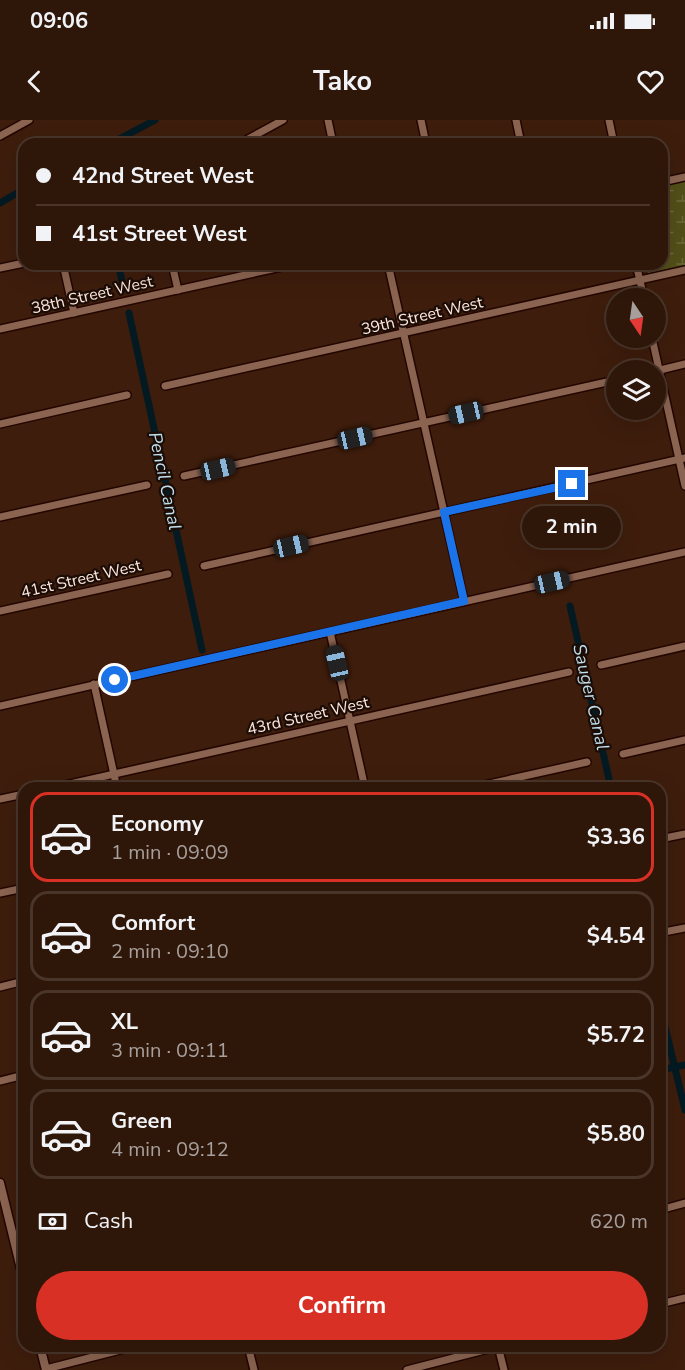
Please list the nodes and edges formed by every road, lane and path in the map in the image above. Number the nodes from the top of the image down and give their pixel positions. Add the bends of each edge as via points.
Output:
1 (29, 120) edge
2 (283, 120) edge
3 (328, 120) edge
4 (421, 120) edge
5 (516, 120) edge
6 (609, 120) edge
7 (0, 136) edge
8 (250, 138) edge
9 (332, 138) edge
10 (425, 138) edge
11 (520, 138) edge
12 (613, 138) edge
13 (685, 177) edge
14 (668, 181) edge
15 (18, 264) edge
16 (0, 268) edge
17 (64, 270) edge
18 (173, 270) edge
19 (255, 270) edge
20 (389, 270) edge
21 (638, 270) edge
22 (685, 270) edge
23 (640, 280) junction
24 (642, 288) edge
25 (178, 290) junction
26 (74, 313) junction
27 (0, 329) edge
28 (404, 334) junction
29 (685, 364) edge
30 (666, 368) edge
31 (606, 382) edge
32 (165, 386) dead end
33 (127, 395) dead end
34 (666, 402) edge
35 (424, 423) junction
36 (0, 424) edge
37 (682, 459) edge
38 (184, 476) dead end
39 (147, 484) dead end
40 (685, 486) edge
41 (444, 512) junction
42 (0, 517) edge
43 (685, 552) edge
44 (204, 566) dead end
45 (168, 574) dead end
46 (464, 601) junction
47 (0, 611) edge
48 (330, 632) junction
49 (685, 646) edge
50 (601, 665) dead end
51 (569, 672) dead end
52 (94, 684) junction
53 (0, 705) edge
54 (350, 720) junction
55 (685, 740) edge
56 (623, 754) dead end
57 (587, 762) dead end
58 (114, 774) junction
59 (79, 782) edge
60 (116, 782) edge
61 (364, 782) edge
62 (498, 782) edge
63 (18, 795) edge
64 (0, 799) edge
65 (685, 834) edge
66 (666, 838) edge
67 (18, 889) edge
68 (0, 893) edge
69 (685, 928) edge
70 (666, 932) edge
71 (18, 982) edge
72 (0, 987) edge
73 (18, 1077) edge
74 (0, 1081) edge
75 (0, 1183) edge
76 (685, 1203) edge
77 (666, 1208) edge
78 (18, 1256) edge
79 (685, 1298) edge
80 (666, 1303) edge
81 (42, 1352) edge
82 (107, 1352) edge
83 (250, 1352) edge
84 (476, 1352) edge
85 (500, 1352) edge
86 (46, 1369) edge
87 (254, 1370) edge
88 (407, 1370) edge
89 (504, 1370) edge

1 - 7 street
2 - 8 street
3 - 9 street
4 - 10 street
5 - 11 street
6 - 12 street
13 - 14 street
15 - 16 street
17 - 26 street
18 - 25 street
19 - 25 street, 38th Street West
20 - 28 street
21 - 23 street
22 - 23 street, 39th Street West
23 - 24 street
23 - 28 street, 39th Street West
25 - 26 street, 38th Street West
26 - 27 street, 38th Street West
28 - 32 street, 39th Street West
28 - 35 street
29 - 30 street
31 - 35 street
33 - 36 street
34 - 37 street
35 - 38 street
35 - 41 street
37 - 40 street
37 - 41 street
39 - 42 street
41 - 44 street
41 - 46 street
43 - 46 street
45 - 47 street, 41st Street West
46 - 48 street
48 - 52 street
48 - 54 street
49 - 50 street
51 - 54 street, 43rd Street West
52 - 53 street
52 - 58 street
54 - 58 street, 43rd Street West
54 - 61 street
55 - 56 street
57 - 62 street
58 - 59 street, 43rd Street West
58 - 60 street
63 - 64 street
65 - 66 street
67 - 68 street
69 - 70 street
71 - 72 street
73 - 74 street
75 - 78 street
76 - 77 street
79 - 80 street
81 - 86 street
82 - 86 street
83 - 87 street
84 - 88 street
85 - 89 street

